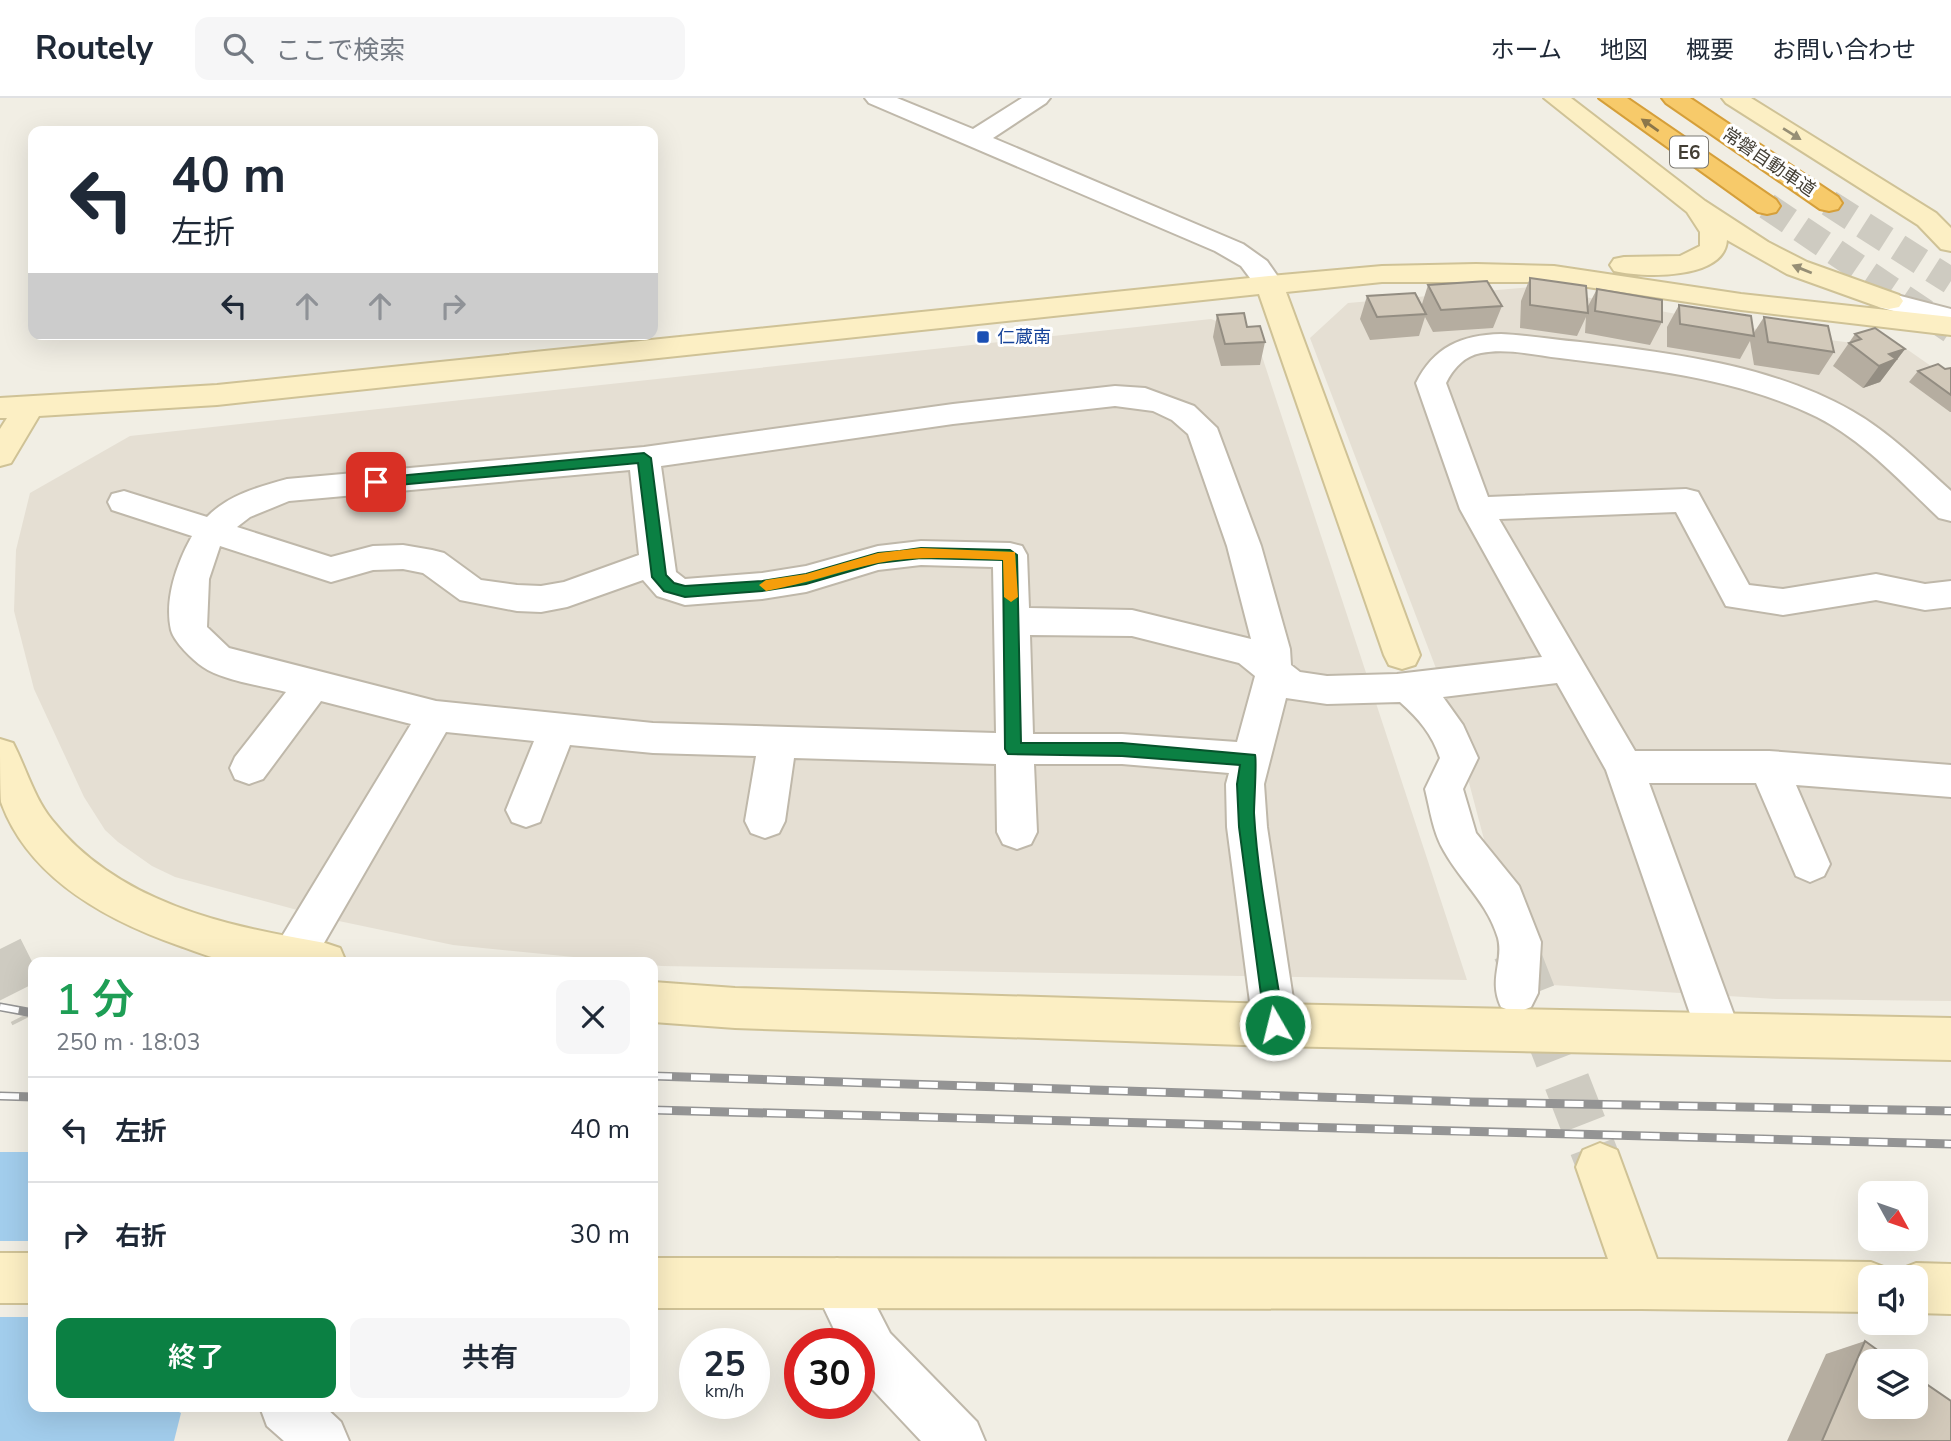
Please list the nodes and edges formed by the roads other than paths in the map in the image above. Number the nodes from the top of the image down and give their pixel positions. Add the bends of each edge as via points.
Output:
1 (877, 98) edge
2 (1038, 98) edge
3 (1556, 98) edge
4 (1611, 98) edge
5 (1674, 98) edge
6 (1734, 98) edge
7 (973, 140) junction
8 (1829, 203) tunnel mouth
9 (1767, 206) tunnel mouth
10 (1696, 207) junction
11 (1939, 218) edge
12 (1951, 243) edge
13 (1581, 265) junction
14 (1382, 274) junction
15 (1269, 284) junction
16 (1889, 301) junction
17 (1951, 306) edge
18 (1951, 318) edge
19 (1951, 326) edge
20 (14, 408) edge
21 (0, 455) edge
22 (644, 458) junction
23 (124, 502) dead end
24 (1476, 509) junction
25 (1951, 510) edge
26 (211, 532) junction
27 (657, 562) junction
28 (1951, 594) edge
29 (1011, 621) junction
30 (1567, 668) junction
31 (1405, 671) junction
32 (1274, 672) junction
33 (311, 686) junction
34 (436, 716) junction
35 (557, 730) junction
36 (777, 742) junction
37 (1013, 749) junction
38 (0, 754) edge
39 (1249, 759) junction
40 (1623, 767) junction
41 (1769, 767) junction
42 (249, 768) dead end
43 (1951, 781) edge
44 (526, 810) dead end
45 (765, 821) dead end
46 (1017, 832) dead end
47 (1810, 864) dead end
48 (296, 957) edge
49 (311, 957) edge
50 (1516, 993) tunnel mouth
51 (658, 1002) edge
52 (1275, 1025) junction
53 (1720, 1034) junction
54 (1951, 1039) edge
55 (1600, 1167) tunnel mouth
56 (0, 1278) edge
57 (28, 1278) edge
58 (658, 1283) edge
59 (837, 1283) junction
60 (1641, 1284) junction
61 (1858, 1287) edge
62 (1928, 1288) edge
63 (1951, 1289) edge
64 (291, 1412) edge
65 (322, 1441) edge
66 (958, 1441) edge

1 - 7 street
2 - 7 street
3 - 10 street
9 -> 4 highway, 常磐自動車道 / E6
5 - 8 highway, 常磐自動車道 / E6
6 -> 11 street
7 - 15 street via 1206,237 1251,259 1264,271
10 - 13 street via 1714,234 1713,248 1701,258 1665,267
16 -> 10 street via 1797,268
11 - 12 street
13 - 14 street via 1508,260 1427,262
13 - 16 street
14 - 15 street
14 - 19 street via 1554,274 1754,304
15 - 20 street via 230,394
15 - 31 street
16 - 17 street
16 - 18 street
20 - 21 street
22 - 26 street via 287,490 260,497 216,524
22 - 27 street
22 - 32 street via 1115,396 1164,404 1201,428 1207,440 1244,546
23 - 26 street
24 - 25 street via 1431,383 1450,356 1467,347 1502,343 1654,361 1797,398 1852,423
24 - 28 street via 1686,500 1738,597 1783,602 1876,587 1925,597
24 - 30 street
26 - 27 street via 331,570 373,558 432,562 472,591 517,598 567,594
26 - 33 street via 195,566 187,601 189,631 216,657
27 - 29 street via 659,577 669,587 685,592 806,579 878,558 910,554 1010,555
29 - 32 street via 1132,623 1250,652
29 - 37 street
30 - 31 street
30 - 40 street
31 - 32 street via 1358,691 1291,685
31 - 50 street via 1451,732 1459,758 1444,789 1458,839 1504,900 1520,942
32 - 39 street
33 - 34 street
33 - 42 street
34 - 35 street
34 - 49 street
35 - 36 street
35 - 44 street
36 - 37 street
36 - 45 street
37 - 39 street via 1122,749
37 - 46 street
38 - 48 street via 36,830 72,869 113,899 217,939
39 - 52 street via 1247,827
40 - 41 street
40 - 53 street
41 - 43 street
41 - 47 street
51 - 52 street
52 - 53 street
53 - 54 street
55 - 60 street
56 - 57 street
58 - 59 street
59 - 60 street
59 - 66 street via 872,1351
60 - 61 street
62 - 63 street
64 - 65 street

